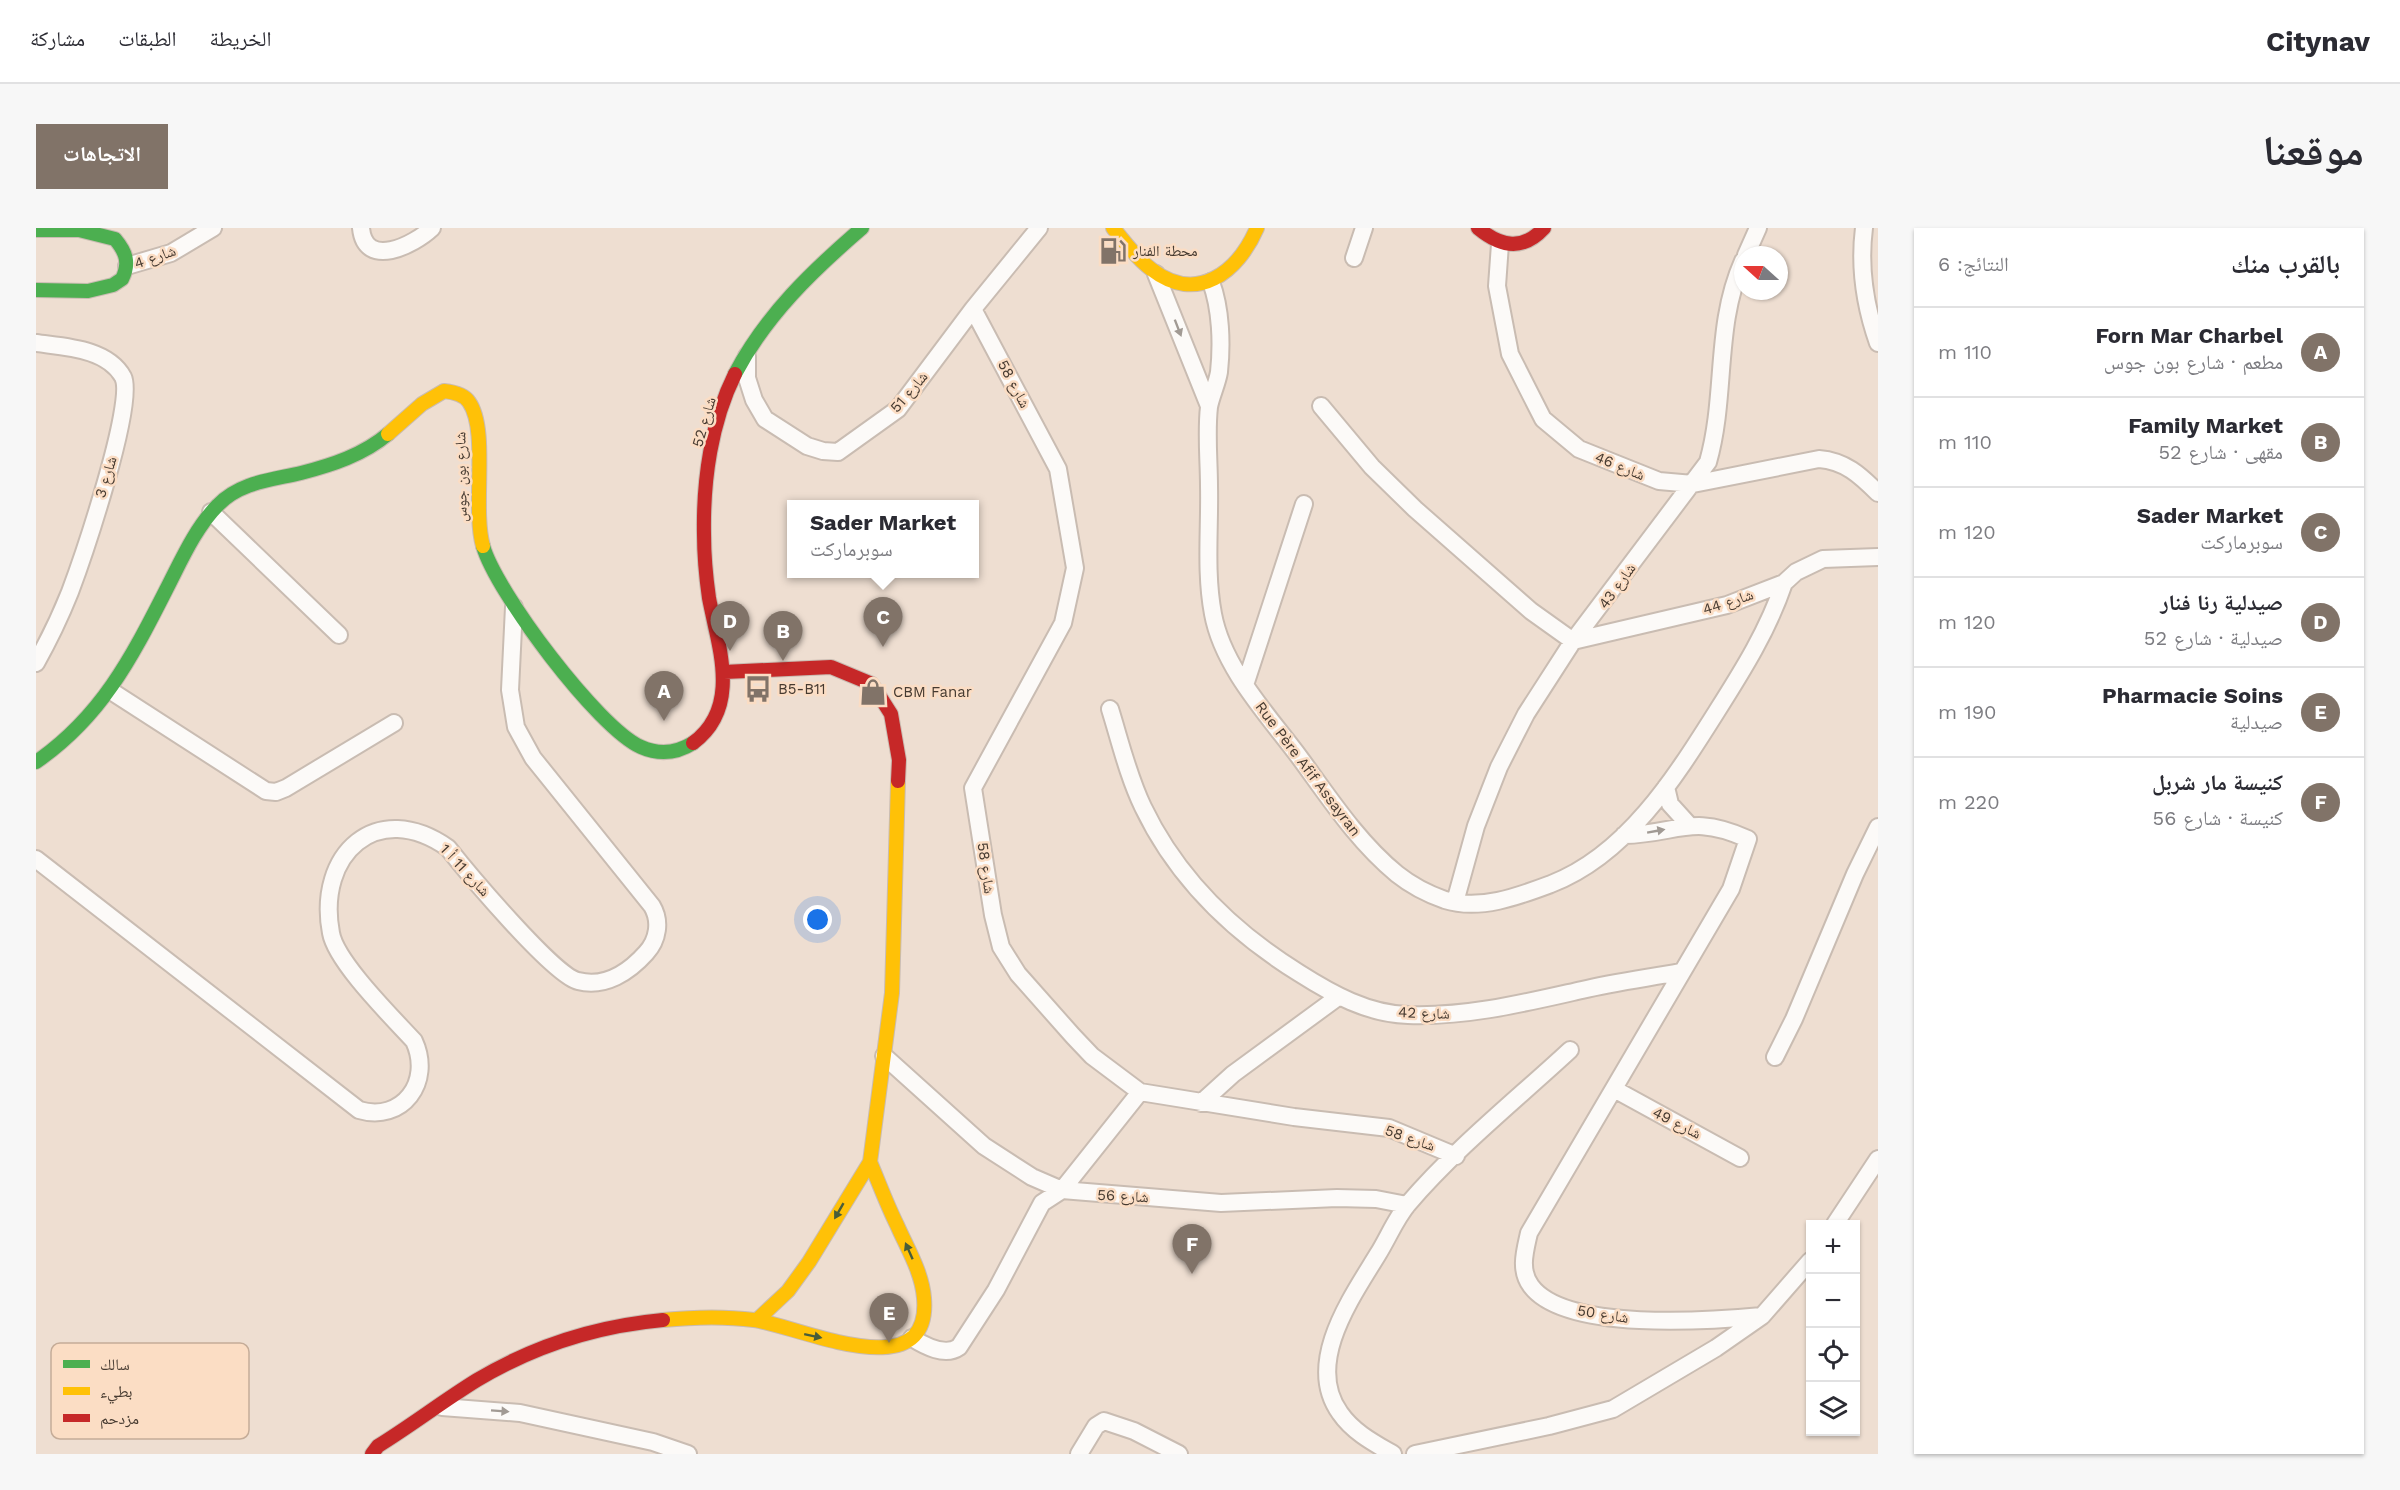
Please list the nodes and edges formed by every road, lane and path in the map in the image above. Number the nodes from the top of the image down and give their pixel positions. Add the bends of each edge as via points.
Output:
1 (213, 228) edge
2 (361, 228) edge
3 (432, 228) edge
4 (862, 228) edge
5 (1039, 228) edge
6 (1113, 228) edge
7 (1257, 228) edge
8 (1364, 228) edge
9 (1478, 228) edge
10 (1544, 228) edge
11 (1758, 228) edge
12 (1864, 228) edge
13 (36, 230) edge
14 (1500, 244) junction
15 (1750, 246) edge
16 (1354, 258) dead end
17 (128, 266) junction
18 (1156, 274) junction
19 (1211, 282) junction
20 (1734, 282) edge
21 (36, 290) edge
22 (973, 309) junction
23 (36, 343) edge
24 (1878, 343) edge
25 (747, 353) junction
26 (1209, 406) junction
27 (1321, 406) dead end
28 (1693, 484) junction
29 (1878, 494) edge
30 (1304, 504) dead end
31 (211, 512) junction
32 (1878, 557) edge
33 (1784, 583) junction
34 (514, 607) junction
35 (339, 635) dead end
36 (1574, 641) junction
37 (36, 663) edge
38 (724, 672) junction
39 (1245, 686) junction
40 (111, 691) junction
41 (1110, 709) dead end
42 (394, 723) dead end
43 (36, 762) edge
44 (1666, 787) junction
45 (1689, 825) junction
46 (1878, 827) edge
47 (1624, 835) junction
48 (36, 859) edge
49 (1455, 902) junction
50 (1680, 972) junction
51 (1338, 997) junction
52 (1570, 1050) dead end
53 (884, 1056) junction
54 (1774, 1057) dead end
55 (1614, 1089) junction
56 (1140, 1092) junction
57 (1200, 1103) junction
58 (1456, 1156) junction
59 (1740, 1158) dead end
60 (1878, 1159) edge
61 (870, 1162) junction
62 (1062, 1190) junction
63 (1407, 1205) junction
64 (1837, 1220) edge
65 (1806, 1266) edge
66 (1762, 1316) junction
67 (757, 1320) junction
68 (912, 1338) junction
69 (442, 1407) junction
70 (372, 1454) edge
71 (688, 1454) edge
72 (1079, 1454) edge
73 (1179, 1454) edge
74 (1393, 1454) edge
75 (1416, 1454) edge

1 - 17 street, شارع 4 via 171,253
2 - 3 street via 366,244 389,251 414,243
4 - 25 street, شارع 52 via 782,305
5 - 22 street, شارع 51
6 - 18 street
7 - 19 street via 1242,259
8 - 16 street
9 - 14 street
10 - 14 street via 1529,242 1516,246
11 - 15 street
12 - 24 street via 1864,283
13 - 17 street via 79,230 115,239 126,254
14 - 28 street, شارع 46 via 1497,286 1510,354 1543,419 1579,450 1617,467 1659,481
17 - 21 street via 122,279 110,288
18 - 19 street via 1192,285
18 -> 26 street, Rue Père Afif Assayran
19 - 26 street, Rue Père Afif Assayran via 1220,348 1219,373
20 - 28 street, شارع 43 via 1722,335 1722,390 1715,436 1708,462
22 - 25 street, شارع 51 via 898,409 838,452 807,446 765,419 747,378
22 - 56 street, شارع 58 via 1058,469 1075,568 1064,623 974,788 993,915 1001,947 1018,974 1092,1056
23 - 37 street, شارع 3 via 89,352 107,361 122,376 126,399 118,439 71,590
25 - 38 street, شارع 52 via 714,439 705,492 703,548
26 - 39 street, Rue Père Afif Assayran via 1213,616 1221,641
27 - 36 street via 1372,467 1415,509 1531,611
28 - 29 street, شارع 46 via 1818,459 1852,469
28 - 36 street, شارع 43
30 - 39 street
31 - 34 street, شارع بون جوس via 239,488 360,452 382,440 437,394 451,391 472,407 477,431 479,534 488,562
31 - 35 street
31 - 40 street, شارع بون جوس
32 - 33 street, شارع 44 via 1823,559 1796,572
33 - 36 street, شارع 44 via 1727,604
33 - 44 street, Rue Père Afif Assayran via 1752,656
34 - 38 street, شارع بون جوس via 612,728 628,743 647,752 675,752 698,739 717,711
34 - 48 street, شارع 11 أ 1 via 510,690 516,727 533,758 652,906 657,914 656,935 651,947 629,969 601,983 579,982 569,978 541,952 448,848 434,838 409,829 374,833 357,841 342,855 335,870 331,934 364,985 414,1041 419,1052 419,1082 411,1095 390,1109 369,1113 359,1110
36 - 49 street, شارع 43 via 1538,694 1499,767 1476,826
38 - 53 street via 831,667 845,670 872,684 891,714 899,760 892,993
39 - 49 street, Rue Père Afif Assayran via 1364,843 1416,888
40 - 42 street via 266,791 286,788
40 - 43 street, شارع بون جوس via 83,726
41 - 51 street, شارع 42 via 1142,807 1185,874 1223,918 1271,956
44 - 45 street via 1670,804
44 - 47 street, Rue Père Afif Assayran
47 -> 45 street, شارع 50
45 - 50 street, شارع 50 via 1709,825 1748,839 1731,889
46 - 54 street
47 - 49 street, Rue Père Afif Assayran via 1587,865 1556,882 1512,898 1486,903
50 - 51 street, شارع 42 via 1584,989 1518,1006 1458,1014 1406,1015
50 - 55 street, شارع 50
51 - 57 street
52 - 58 street, شارع 58
53 - 61 street
53 - 62 street, شارع 56 via 984,1146 1032,1177
55 - 59 street, شارع 49
55 - 66 street, شارع 50 via 1529,1233 1523,1266 1531,1286 1549,1301 1586,1314 1623,1320
56 - 57 street, شارع 58
56 - 62 street
57 - 58 street, شارع 58 via 1389,1128
58 - 63 street, شارع 58
60 - 64 street
61 -> 67 street via 809,1262 788,1291
68 -> 61 street via 922,1319 921,1283
62 - 63 street, شارع 56 via 1221,1203 1337,1198
62 - 68 street via 1042,1203 996,1290 958,1347 940,1351
63 - 74 street, شارع 58 via 1349,1302 1327,1368 1339,1412 1368,1440
65 - 66 street
66 - 75 street via 1613,1409
67 -> 68 street via 811,1336 882,1348 899,1346
67 - 69 street via 673,1319 622,1323 585,1332 518,1358
69 - 70 street via 378,1446
69 -> 71 street via 520,1413 652,1442
72 - 73 street via 1096,1426 1104,1421 1125,1426

